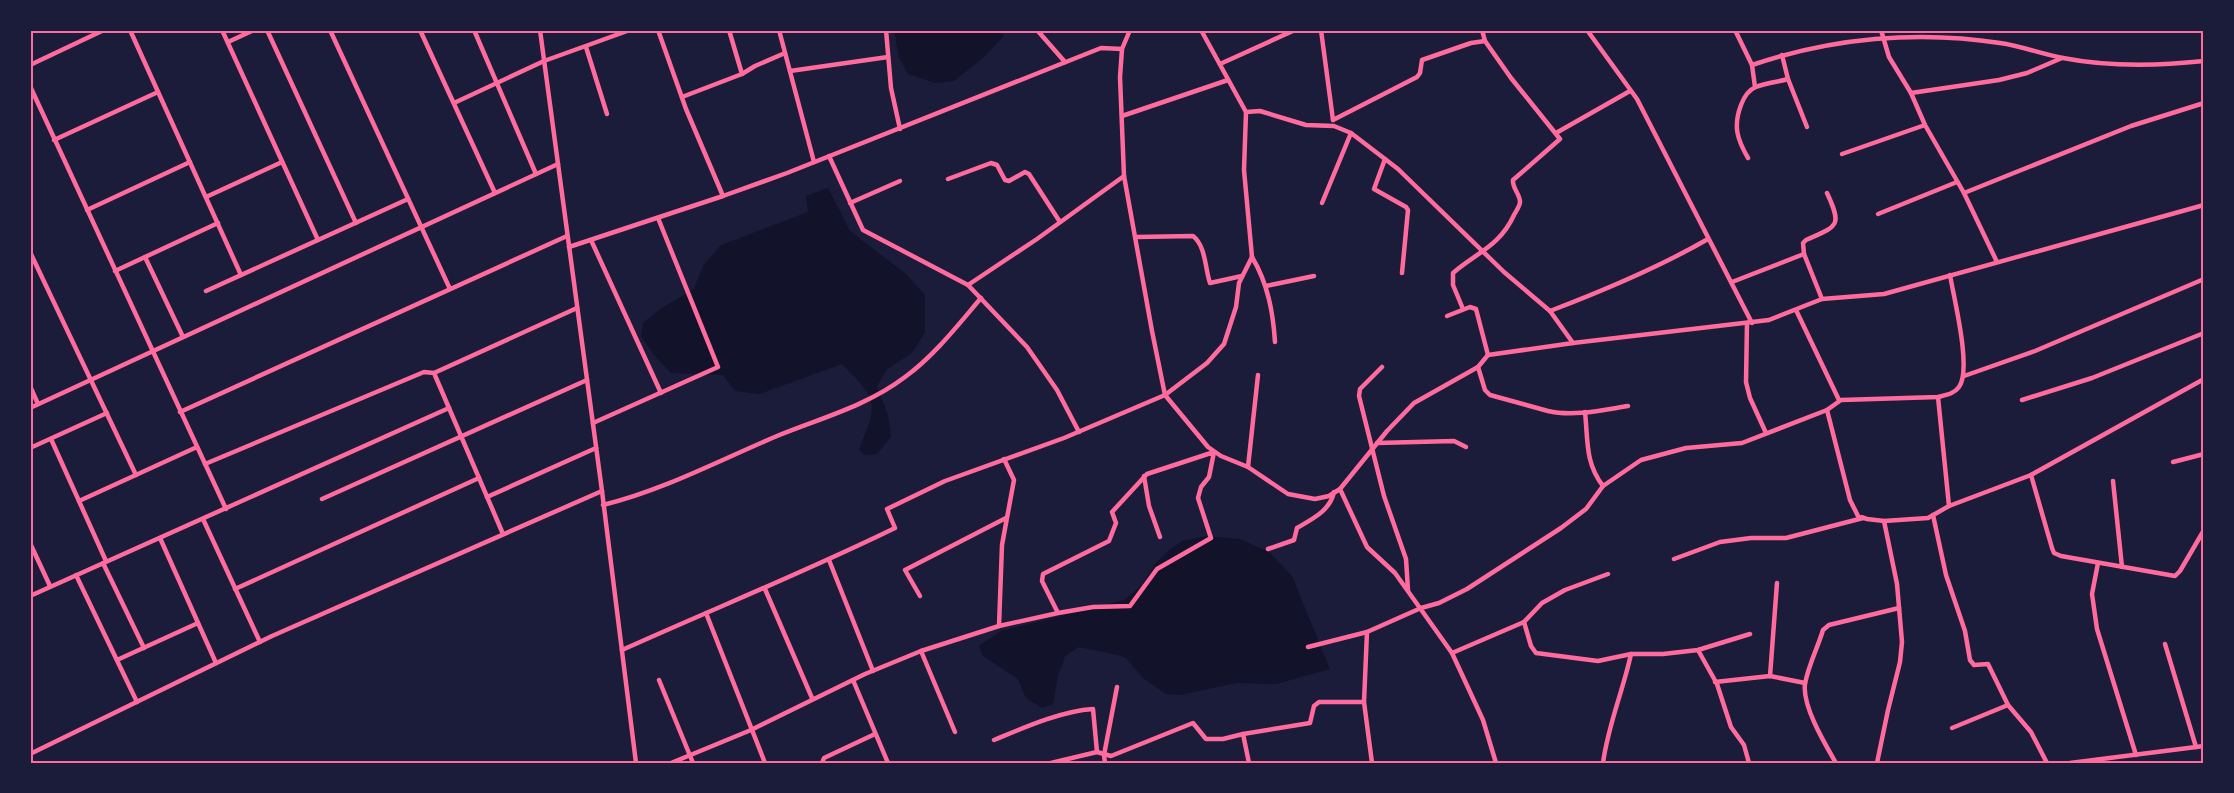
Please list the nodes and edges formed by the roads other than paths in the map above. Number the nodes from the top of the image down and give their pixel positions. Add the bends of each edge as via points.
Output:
1 (104, 30) edge
2 (130, 30) edge
3 (222, 30) edge
4 (254, 30) edge
5 (267, 30) edge
6 (330, 30) edge
7 (420, 30) edge
8 (474, 30) edge
9 (540, 30) edge
10 (630, 30) edge
11 (658, 30) edge
12 (729, 30) edge
13 (778, 30) edge
14 (886, 30) edge
15 (1037, 30) edge
16 (1130, 30) edge
17 (1201, 30) edge
18 (1295, 30) edge
19 (1321, 30) edge
20 (1482, 30) edge
21 (1587, 30) edge
22 (1735, 30) edge
23 (1881, 30) edge
24 (1883, 38) junction
25 (1485, 41) junction
26 (228, 42) junction
27 (586, 47) junction
28 (1122, 49) junction
29 (785, 53) junction
30 (1782, 55) junction
31 (888, 57) junction
32 (2063, 58) junction
33 (544, 61) junction
34 (2204, 61) edge
35 (1065, 62) junction
36 (1220, 64) junction
37 (30, 65) edge
38 (1752, 65) junction
39 (790, 71) junction
40 (742, 74) junction
41 (1788, 79) junction
42 (1228, 80) junction
43 (497, 83) junction
44 (30, 86) edge
45 (1755, 87) junction
46 (1630, 91) junction
47 (158, 92) junction
48 (1911, 93) junction
49 (682, 97) junction
50 (454, 103) junction
51 (2204, 103) edge
52 (1246, 112) junction
53 (607, 114) dead end
54 (1122, 116) junction
55 (1334, 123) junction
56 (1925, 125) junction
57 (1808, 127) dead end
58 (900, 129) junction
59 (1351, 133) junction
60 (1556, 133) junction
61 (54, 140) junction
62 (1842, 154) dead end
63 (829, 156) junction
64 (1748, 158) dead end
65 (1385, 159) junction
66 (190, 162) junction
67 (282, 162) junction
68 (814, 162) junction
69 (558, 164) junction
70 (536, 174) junction
71 (1124, 176) junction
72 (948, 179) dead end
73 (900, 181) dead end
74 (1956, 182) junction
75 (495, 193) junction
76 (1827, 193) dead end
77 (1964, 193) junction
78 (723, 196) junction
79 (206, 197) junction
80 (408, 199) junction
81 (850, 203) junction
82 (1322, 203) dead end
83 (2204, 205) edge
84 (87, 210) junction
85 (1878, 214) dead end
86 (658, 218) junction
87 (1060, 222) junction
88 (218, 223) junction
89 (356, 223) junction
90 (421, 227) junction
91 (567, 236) junction
92 (1136, 237) junction
93 (1708, 238) junction
94 (318, 240) junction
95 (591, 240) junction
96 (569, 248) junction
97 (30, 252) edge
98 (1484, 252) junction
99 (1804, 254) junction
100 (145, 257) junction
101 (1252, 257) junction
102 (1997, 262) junction
103 (115, 271) junction
104 (1402, 273) dead end
105 (241, 275) junction
106 (1950, 275) junction
107 (1242, 276) junction
108 (1314, 276) dead end
109 (2204, 279) edge
110 (1732, 282) junction
111 (968, 285) junction
112 (1266, 286) junction
113 (450, 289) junction
114 (206, 291) dead end
115 (981, 298) junction
116 (1822, 299) junction
117 (577, 308) junction
118 (1463, 309) junction
119 (1796, 310) junction
120 (1550, 311) junction
121 (1447, 316) dead end
122 (1749, 323) junction
123 (2204, 333) edge
124 (183, 337) junction
125 (1275, 342) dead end
126 (1572, 343) junction
127 (152, 351) junction
128 (1488, 355) junction
129 (1382, 367) dead end
130 (1478, 367) junction
131 (434, 373) junction
132 (1258, 375) dead end
133 (1964, 376) junction
134 (2204, 379) edge
135 (91, 380) junction
136 (587, 380) junction
137 (30, 386) edge
138 (661, 393) junction
139 (1165, 395) junction
140 (1938, 397) junction
141 (1839, 400) junction
142 (2022, 400) dead end
143 (38, 404) junction
144 (1628, 406) dead end
145 (30, 408) edge
146 (449, 408) junction
147 (1827, 410) junction
148 (180, 412) junction
149 (1585, 412) junction
150 (107, 413) junction
151 (592, 423) junction
152 (1079, 432) junction
153 (1766, 433) junction
154 (461, 436) junction
155 (51, 439) junction
156 (1375, 445) junction
157 (197, 447) junction
158 (1466, 447) dead end
159 (30, 448) edge
160 (596, 448) junction
161 (1214, 452) junction
162 (2204, 454) edge
163 (1004, 459) junction
164 (2173, 462) dead end
165 (205, 464) junction
166 (1248, 467) junction
167 (136, 475) junction
168 (1144, 476) junction
169 (2031, 476) junction
170 (479, 478) junction
171 (2113, 481) dead end
172 (1603, 486) junction
173 (1340, 489) junction
174 (602, 491) junction
175 (1334, 492) junction
176 (487, 497) junction
177 (322, 499) dead end
178 (79, 501) junction
179 (603, 505) junction
180 (1949, 506) junction
181 (226, 509) junction
182 (1933, 515) junction
183 (1006, 518) junction
184 (1863, 518) junction
185 (202, 519) junction
186 (1884, 521) junction
187 (2204, 530) edge
188 (503, 534) junction
189 (1160, 537) dead end
190 (159, 538) junction
191 (30, 543) edge
192 (1268, 549) dead end
193 (1674, 559) dead end
194 (829, 560) junction
195 (105, 562) junction
196 (2098, 563) junction
197 (2122, 567) junction
198 (1608, 574) dead end
199 (76, 575) junction
200 (1777, 583) dead end
201 (50, 586) junction
202 (235, 589) junction
203 (765, 589) junction
204 (1408, 590) junction
205 (30, 596) edge
206 (920, 596) dead end
207 (1421, 608) junction
208 (1899, 608) junction
209 (706, 613) junction
210 (1058, 613) junction
211 (1524, 622) junction
212 (198, 623) junction
213 (999, 626) junction
214 (1367, 632) junction
215 (1750, 634) dead end
216 (260, 642) junction
217 (2165, 644) dead end
218 (1308, 647) dead end
219 (144, 648) junction
220 (622, 650) junction
221 (1698, 650) junction
222 (921, 651) junction
223 (1452, 653) junction
224 (1631, 654) junction
225 (117, 660) junction
226 (216, 663) junction
227 (873, 670) junction
228 (1770, 676) junction
229 (659, 680) dead end
230 (853, 680) junction
231 (1715, 682) junction
232 (1805, 683) junction
233 (1117, 687) dead end
234 (813, 698) junction
235 (137, 702) junction
236 (1364, 702) junction
237 (2008, 705) junction
238 (1952, 728) dead end
239 (751, 730) junction
240 (955, 732) dead end
241 (875, 734) junction
242 (1243, 734) junction
243 (994, 740) dead end
244 (2204, 746) edge
245 (2196, 747) junction
246 (1097, 752) junction
247 (30, 754) edge
248 (690, 754) junction
249 (1104, 755) junction
250 (2136, 755) junction
251 (2128, 756) junction
252 (636, 763) edge
253 (671, 763) edge
254 (693, 763) edge
255 (765, 763) edge
256 (822, 763) edge
257 (888, 763) edge
258 (1052, 763) edge
259 (1105, 763) edge
260 (1249, 763) edge
261 (1372, 763) edge
262 (1496, 763) edge
263 (1603, 763) edge
264 (1749, 763) edge
265 (1836, 763) edge
266 (1877, 763) edge
267 (2047, 763) edge
268 (2070, 763) edge
269 (2131, 763) edge

1 - 37 street
2 - 47 street
3 - 26 street
4 - 26 street
5 - 89 street
6 - 80 street
7 - 50 street
8 - 43 street
9 - 33 street
10 - 27 street
11 - 49 street
12 - 40 street
13 - 29 street
14 - 31 street
15 - 35 street
16 - 28 street
17 - 36 street
18 - 36 street
19 - 55 street
20 - 25 street
21 - 46 street
22 - 38 street
23 - 24 street
24 - 30 street
24 - 32 street via 1924,36 2001,43
24 - 48 street via 1889,57
25 - 55 street via 1422,60 1417,77
25 - 60 street
26 - 67 street
27 - 33 street
27 - 53 street
28 - 35 street via 1101,48
28 - 54 street
29 - 39 street
29 - 40 street
30 - 38 street
30 - 41 street
31 - 39 street
31 - 58 street
32 - 34 street via 2160,65
32 - 48 street via 1999,80
33 - 43 street
33 - 69 street
35 - 58 street
36 - 42 street
38 - 45 street
39 - 68 street
40 - 49 street
41 - 45 street
41 - 57 street
42 - 52 street
42 - 54 street
43 - 50 street
43 - 70 street
44 - 61 street
45 - 64 street via 1743,98 1736,122 1737,137
46 - 60 street
46 - 93 street
47 - 61 street
47 - 66 street
48 - 56 street
49 - 78 street
50 - 75 street
51 - 77 street via 2131,126
52 - 55 street via 1260,111 1306,125
52 - 101 street via 1244,170
54 - 71 street
55 - 59 street
56 - 62 street
56 - 74 street
58 - 63 street
59 - 65 street
59 - 82 street
60 - 98 street via 1559,141 1513,180 1520,205 1506,231
61 - 84 street
63 - 68 street
63 - 81 street
65 - 98 street
65 - 104 street via 1374,189 1408,210
66 - 79 street
66 - 84 street
67 - 79 street
67 - 94 street
68 - 78 street
69 - 70 street
69 - 91 street
70 - 75 street
71 - 87 street
71 - 92 street
72 - 87 street via 994,163 1005,180 1025,172
73 - 81 street
74 - 77 street
74 - 85 street
75 - 90 street
76 - 99 street via 1836,224 1804,240
77 - 102 street
78 - 86 street
79 - 88 street
80 - 89 street
80 - 90 street
81 - 111 street via 862,230
83 - 102 street
84 - 103 street
86 - 95 street
86 - 138 street via 718,365 717,369
87 - 111 street
88 - 100 street
88 - 105 street
89 - 94 street
90 - 113 street
90 - 124 street
91 - 96 street
91 - 113 street
92 - 107 street via 1193,236 1202,249 1210,283
92 - 139 street
93 - 110 street
93 - 120 street via 1633,279
94 - 105 street
95 - 96 street
95 - 138 street
96 - 117 street
97 - 135 street
98 - 118 street via 1453,273 1453,285
98 - 120 street
99 - 110 street
99 - 116 street
100 - 103 street
100 - 124 street
101 - 107 street
101 - 112 street
102 - 106 street
103 - 127 street
105 - 114 street
106 - 116 street via 1884,294
106 - 133 street
107 - 139 street via 1224,344 1207,363
108 - 112 street
109 - 133 street via 2035,351
110 - 122 street
111 - 115 street
112 - 125 street
113 - 148 street
115 - 152 street via 1027,347 1057,390
115 - 179 street via 908,376 868,400 663,486
116 - 119 street
117 - 131 street
117 - 136 street
118 - 121 street
118 - 128 street via 1476,309
119 - 122 street
119 - 141 street
120 - 126 street
122 - 126 street
122 - 153 street via 1746,382
123 - 142 street via 2092,378
124 - 127 street
126 - 128 street
127 - 135 street
127 - 148 street
128 - 130 street
129 - 156 street via 1359,393
130 - 149 street via 1490,395 1555,413
130 - 156 street via 1414,403
131 - 146 street
131 - 165 street via 424,372
132 - 166 street
133 - 140 street via 1954,392
134 - 169 street
135 - 143 street
135 - 150 street
136 - 151 street
136 - 154 street
137 - 143 street
138 - 151 street
139 - 152 street
139 - 161 street
140 - 141 street
140 - 180 street
141 - 147 street
143 - 145 street
144 - 149 street
146 - 154 street
146 - 181 street
147 - 153 street
147 - 184 street via 1851,506
148 - 157 street
149 - 172 street via 1590,465
150 - 155 street
150 - 167 street
151 - 160 street
152 - 163 street
153 - 172 street via 1734,445 1686,448 1652,457
154 - 170 street
154 - 177 street
155 - 159 street
155 - 178 street
156 - 158 street via 1455,441
156 - 173 street
156 - 204 street via 1384,496 1406,559
157 - 165 street
157 - 167 street
160 - 174 street
160 - 176 street
161 - 166 street
161 - 168 street
161 - 210 street via 1209,477 1198,498 1211,538 1156,569 1130,606
162 - 164 street
163 - 183 street via 1014,480
163 - 194 street via 887,509 895,528
165 - 181 street
166 - 175 street via 1294,496 1321,498
167 - 178 street
168 - 189 street
168 - 210 street via 1112,512 1116,523 1109,541 1042,575
169 - 180 street
169 - 196 street via 2054,553
170 - 176 street
170 - 202 street
171 - 197 street
172 - 207 street via 1586,509 1561,528 1467,589
173 - 175 street
173 - 204 street via 1366,547
174 - 179 street
174 - 188 street
175 - 192 street via 1323,511 1297,528 1294,540
176 - 188 street
178 - 195 street
179 - 220 street
180 - 182 street
181 - 185 street
182 - 186 street via 1921,520
182 - 237 street via 1970,660 1974,665 1988,664
183 - 206 street via 905,570
183 - 213 street
184 - 186 street
184 - 193 street via 1786,538 1720,542
185 - 190 street
185 - 202 street
186 - 208 street
187 - 197 street via 2175,576
188 - 216 street
190 - 195 street
190 - 212 street
191 - 201 street
194 - 203 street
194 - 227 street
195 - 199 street
195 - 219 street
196 - 197 street
196 - 250 street via 2092,594 2097,629
198 - 211 street via 1542,603
199 - 201 street
199 - 225 street
200 - 228 street
201 - 205 street
202 - 216 street
203 - 209 street
203 - 234 street
204 - 207 street
207 - 214 street
207 - 223 street
208 - 232 street via 1825,628
208 - 266 street via 1900,662
209 - 220 street
209 - 239 street
210 - 213 street
211 - 223 street
211 - 224 street via 1536,653 1593,662
212 - 219 street
212 - 226 street
213 - 222 street
214 - 218 street
214 - 236 street
215 - 221 street
216 - 226 street
217 - 245 street
219 - 225 street
220 - 252 street
221 - 224 street
221 - 231 street
222 - 227 street
222 - 240 street
223 - 262 street via 1483,720
224 - 263 street via 1607,735
225 - 235 street
226 - 235 street
227 - 230 street
228 - 231 street
228 - 232 street
229 - 248 street
230 - 234 street
230 - 241 street
231 - 264 street
232 - 265 street via 1815,721
233 - 249 street
234 - 239 street
235 - 247 street
236 - 242 street via 1319,702 1314,706 1310,723
236 - 261 street
237 - 238 street
237 - 267 street via 2031,732
239 - 248 street
239 - 255 street
241 - 256 street via 824,758
241 - 257 street
242 - 249 street via 1206,740 1191,723 1111,756
242 - 260 street
243 - 246 street via 1028,726 1093,709
244 - 245 street
245 - 250 street
246 - 249 street
246 - 258 street
248 - 253 street
248 - 254 street
249 - 259 street
250 - 251 street
251 - 268 street
251 - 269 street

